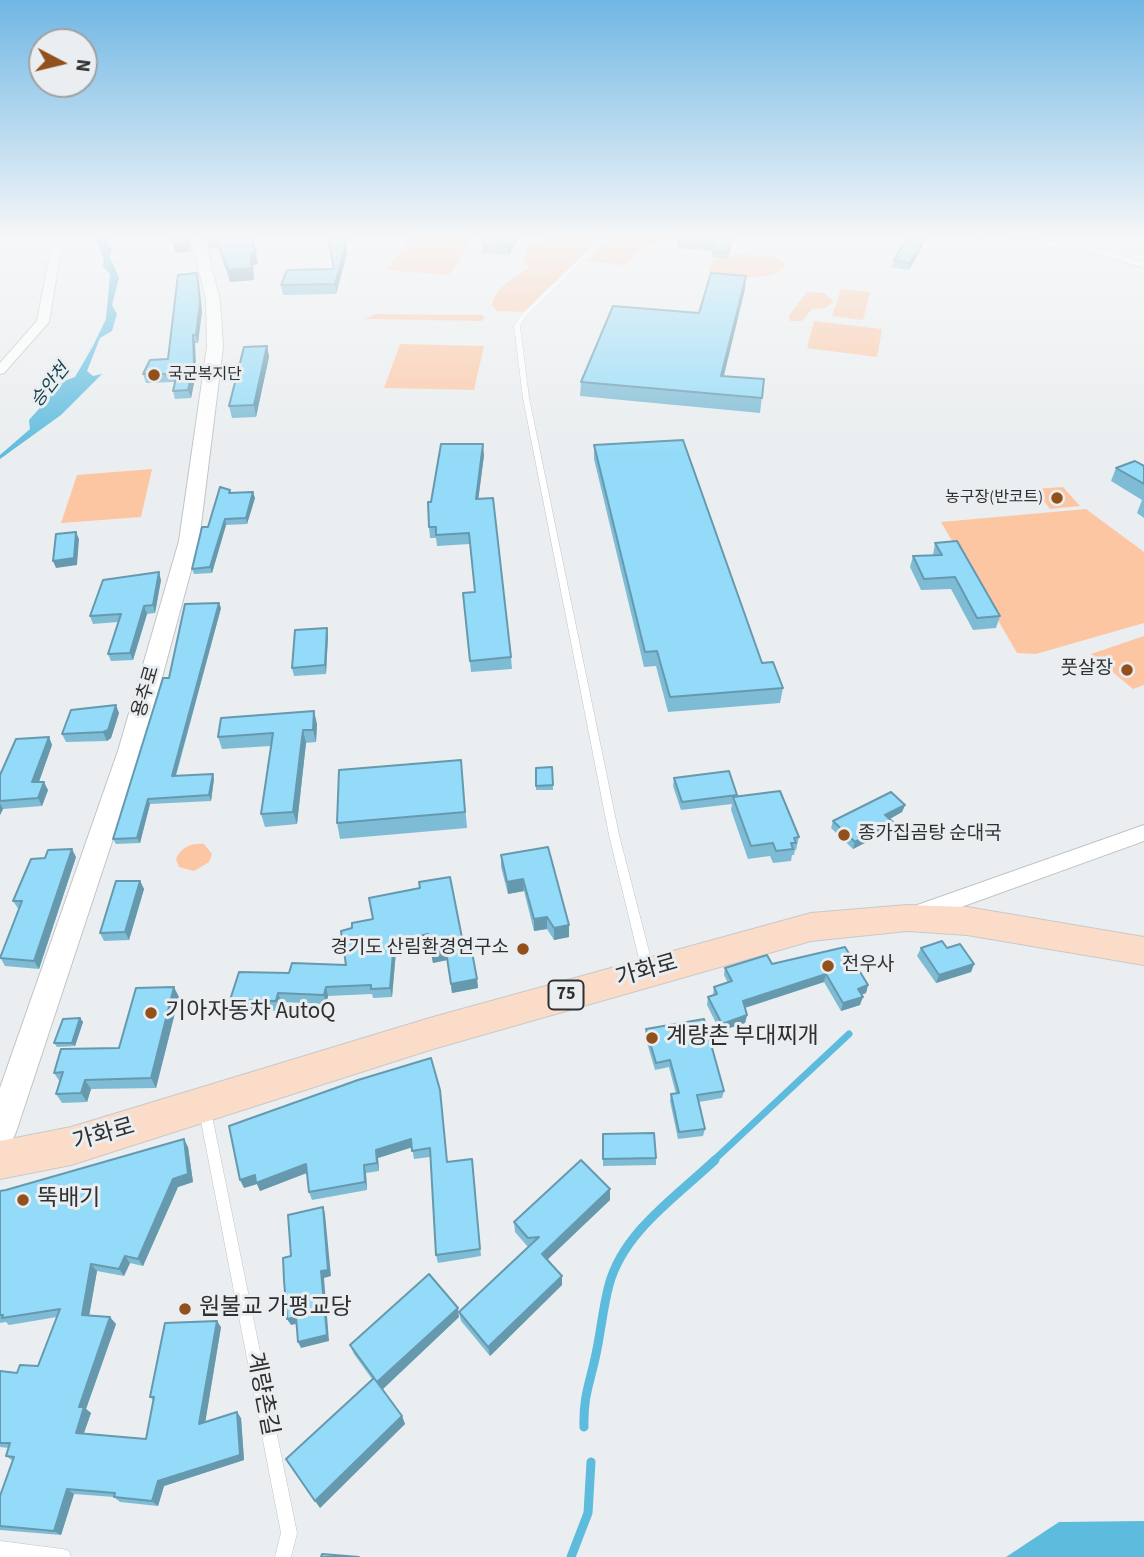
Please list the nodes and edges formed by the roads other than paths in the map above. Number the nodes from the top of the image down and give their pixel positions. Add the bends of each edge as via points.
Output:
1 (45, 311) edge
2 (213, 311) edge
3 (529, 311) edge
4 (0, 370) edge
5 (1144, 833) edge
6 (907, 918) junction
7 (1144, 951) edge
8 (648, 972) junction
9 (204, 1107) junction
10 (0, 1132) edge
11 (0, 1160) edge
12 (0, 1549) edge
13 (64, 1557) edge
14 (283, 1557) edge

1 - 4 street via 43,322
2 - 10 street, 용추로 via 215,346 189,541 131,751
3 - 8 lane via 517,326 526,398 614,835
5 - 6 street
6 - 7 main road, 가화로 / 75 via 980,923
6 - 8 main road, 가화로 / 75 via 811,927
8 - 9 main road, 가화로 / 75 via 433,1033
9 - 11 main road, 가화로 / 75 via 71,1146
9 - 14 lane, 계량촌길 via 289,1533
12 - 13 lane

